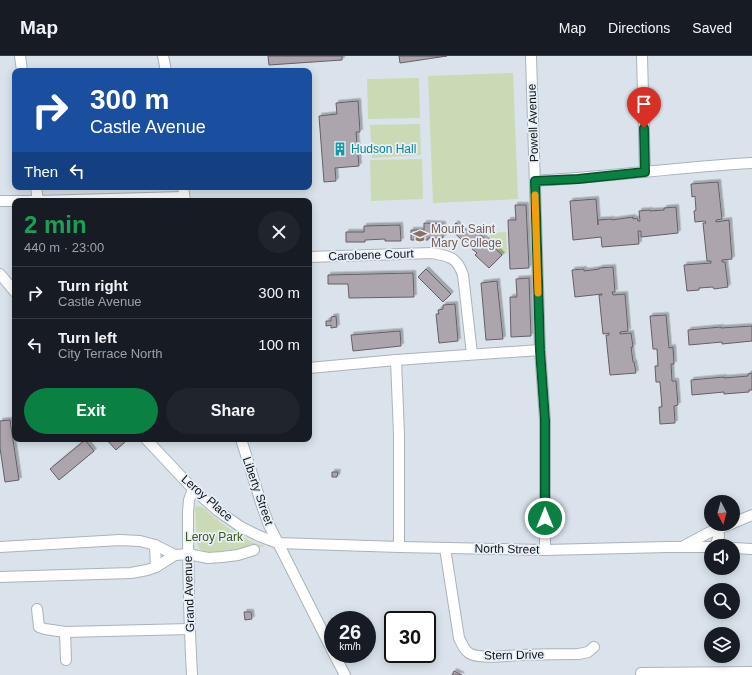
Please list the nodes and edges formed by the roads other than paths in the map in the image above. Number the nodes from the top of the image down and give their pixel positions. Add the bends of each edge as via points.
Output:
1 (20, 56) edge
2 (164, 56) edge
3 (531, 56) edge
4 (642, 56) edge
5 (22, 68) edge
6 (166, 68) edge
7 (752, 163) edge
8 (645, 172) junction
9 (535, 181) junction
10 (184, 195) edge
11 (111, 198) edge
12 (0, 201) edge
13 (12, 201) edge
14 (312, 257) edge
15 (0, 274) edge
16 (12, 288) edge
17 (540, 350) junction
18 (472, 354) junction
19 (396, 360) junction
20 (312, 368) edge
21 (149, 442) edge
22 (242, 442) edge
23 (193, 489) junction
24 (752, 515) edge
25 (740, 520) edge
26 (715, 531) edge
27 (278, 543) junction
28 (155, 544) junction
29 (0, 547) edge
30 (399, 547) junction
31 (683, 547) junction
32 (704, 547) edge
33 (445, 548) junction
34 (740, 548) edge
35 (752, 549) edge
36 (254, 550) dead end
37 (545, 550) junction
38 (188, 554) junction
39 (175, 555) junction
40 (156, 567) junction
41 (0, 577) edge
42 (37, 609) dead end
43 (190, 628) junction
44 (65, 632) junction
45 (324, 633) edge
46 (594, 647) dead end
47 (66, 660) dead end
48 (339, 663) edge
49 (752, 672) edge
50 (641, 673) dead end
51 (192, 675) edge
52 (345, 675) edge

1 - 5 street
2 - 6 street
3 - 9 street, Powell Avenue
4 - 8 street
7 - 8 street
8 - 9 street
9 - 17 street, Powell Avenue
10 - 11 street
12 - 13 street
14 - 18 street, Carobene Court via 432,253 446,255 455,260 462,275
15 - 16 street
17 - 18 street
17 - 37 street, Powell Avenue via 545,420
18 - 19 street
19 - 20 street
19 - 30 street
21 - 23 street, Leroy Place
22 - 27 street, Liberty Street via 264,512
23 - 27 street, Leroy Place via 241,527
23 - 38 street, Grand Avenue via 188,512
24 - 25 street, North Street
26 - 31 street, North Street
27 - 30 street, North Street
27 - 45 street, Liberty Street
28 - 29 street via 120,540
28 - 39 street
28 - 40 street
30 - 33 street, North Street
31 - 32 street
31 - 37 street, North Street
33 - 37 street, North Street
33 - 46 street, Stern Drive via 459,638 470,654 579,654
34 - 35 street
36 - 38 street via 208,558
38 - 39 street
38 - 43 street, Grand Avenue
39 - 40 street
40 - 41 street via 131,573
42 - 44 street via 39,627
43 - 44 street
43 - 51 street, Grand Avenue
44 - 47 street
48 - 52 street, Liberty Street
49 - 50 street

